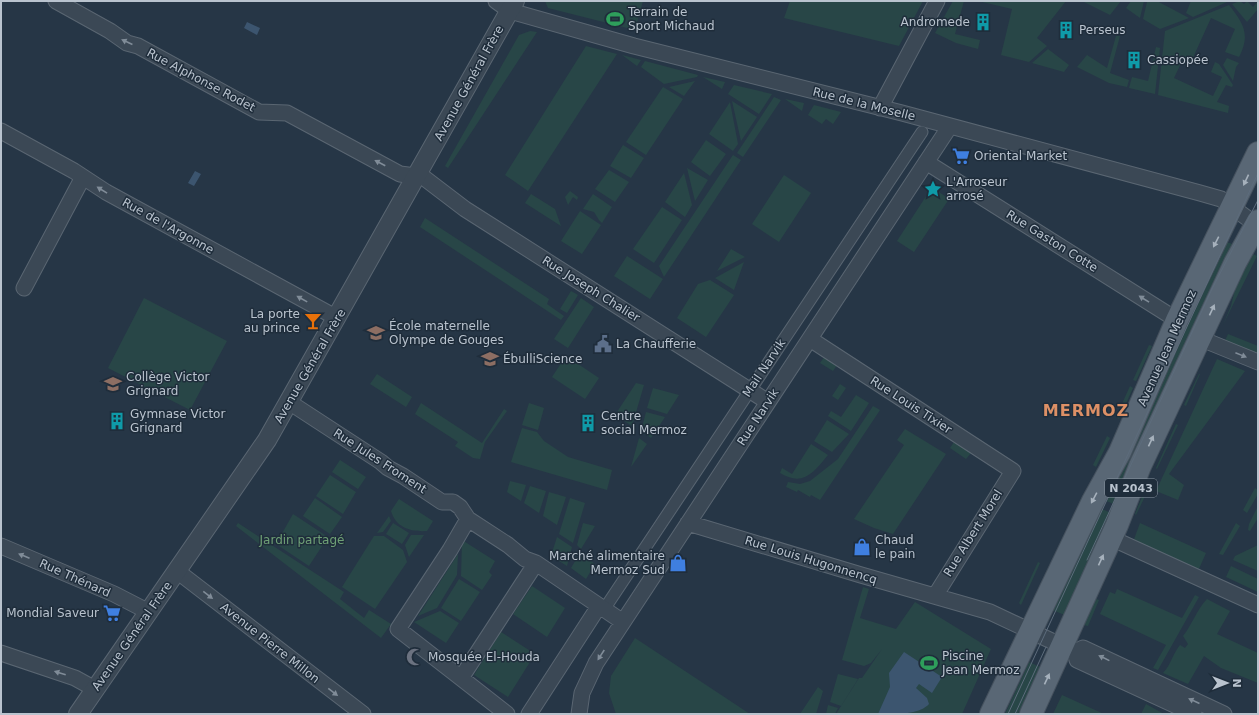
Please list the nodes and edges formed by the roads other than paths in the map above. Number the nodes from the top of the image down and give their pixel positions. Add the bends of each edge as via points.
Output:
1 (56, 1) edge
2 (937, 1) edge
3 (507, 4) edge
4 (880, 108) junction
5 (950, 126) junction
6 (1, 131) edge
7 (922, 132) dead end
8 (1258, 153) edge
9 (926, 162) junction
10 (416, 177) junction
11 (84, 178) junction
12 (1233, 207) junction
13 (1257, 224) edge
14 (24, 288) dead end
15 (337, 318) junction
16 (1177, 320) junction
17 (810, 338) junction
18 (1199, 338) junction
19 (1258, 362) edge
20 (749, 391) junction
21 (289, 402) junction
22 (768, 402) junction
23 (1013, 471) joint
24 (468, 519) junction
25 (688, 523) junction
26 (1111, 538) junction
27 (1, 546) edge
28 (536, 563) junction
29 (178, 571) junction
30 (935, 596) junction
31 (1258, 605) edge
32 (603, 606) junction
33 (149, 612) junction
34 (623, 622) junction
35 (1031, 631) junction
36 (1068, 649) junction
37 (1, 653) edge
38 (461, 678) junction
39 (1149, 687) junction
40 (95, 690) junction
41 (78, 714) edge
42 (363, 714) edge
43 (507, 714) edge
44 (529, 714) edge
45 (579, 714) edge
46 (991, 714) edge
47 (1031, 714) edge
48 (1194, 714) edge
49 (1224, 714) edge

10 -> 1 street, Rue Alphonse Rodet via 400,174 287,113 259,112 138,46 127,43
2 - 4 street
3 - 4 street, Rue de la Moselle via 634,46
3 - 10 street, Avenue Général Frère
4 - 5 street, Rue de la Moselle
5 - 9 street, Rue Narvik
5 - 12 street, Rue de la Moselle via 1221,199
6 - 11 street, Rue de l'Argonne
7 - 20 street, Mail Narvik
8 -> 12 main road, Avenue Jean Mermoz
16 -> 9 street, Rue Gaston Cotte
9 - 17 street, Rue Narvik
10 - 15 street, Avenue Général Frère
10 - 20 street, Rue Joseph Chalier via 423,177 465,209
11 - 14 street
15 -> 11 street, Rue de l'Argonne
12 - 13 street, Rue de la Moselle
12 -> 16 main road, Avenue Jean Mermoz / N 2043
18 -> 13 main road, Avenue Jean Mermoz / N 2043
15 - 21 street, Avenue Général Frère
16 -> 35 main road, Avenue Jean Mermoz / N 2043 via 1120,452 1092,500
17 - 22 street, Rue Narvik
17 - 23 street, Rue Louis Tixier
18 -> 19 street
26 -> 18 main road, Avenue Jean Mermoz / N 2043 via 1140,466
20 - 22 street, Rue Joseph Chalier
20 - 32 street, Mail Narvik
21 - 24 street, Rue Jules Froment via 442,502 453,502
21 - 29 street, Avenue Général Frère via 267,440
22 - 25 street, Rue Narvik
23 - 30 street, Rue Albert Morel
24 - 28 street, Rue Jules Froment via 525,559
24 - 38 street via 398,629
25 - 30 street, Rue Louis Hugonnencq
25 - 34 street, Rue Narvik
26 - 31 street
36 -> 26 main road, Avenue Jean Mermoz / N 2043
33 -> 27 street, Rue Thénard via 114,594
28 - 32 street, Rue Jules Froment
28 - 38 street
29 - 33 street, Avenue Général Frère
29 -> 42 street, Avenue Pierre Millon
30 - 35 street, Rue Louis Hugonnencq via 990,612
32 - 34 street, Rue Jules Froment
32 - 44 street
33 - 40 street, Avenue Général Frère
34 -> 45 street, Rue Narvik via 596,663 582,693
35 - 36 street, Rue Louis Hugonnencq
35 - 46 main road, Avenue Jean Mermoz / N 2043
36 - 39 street via 1083,648
47 -> 36 main road, Avenue Jean Mermoz / N 2043
40 -> 37 street via 75,678
38 - 43 street
39 - 48 street
49 -> 39 street
40 - 41 street, Avenue Général Frère

